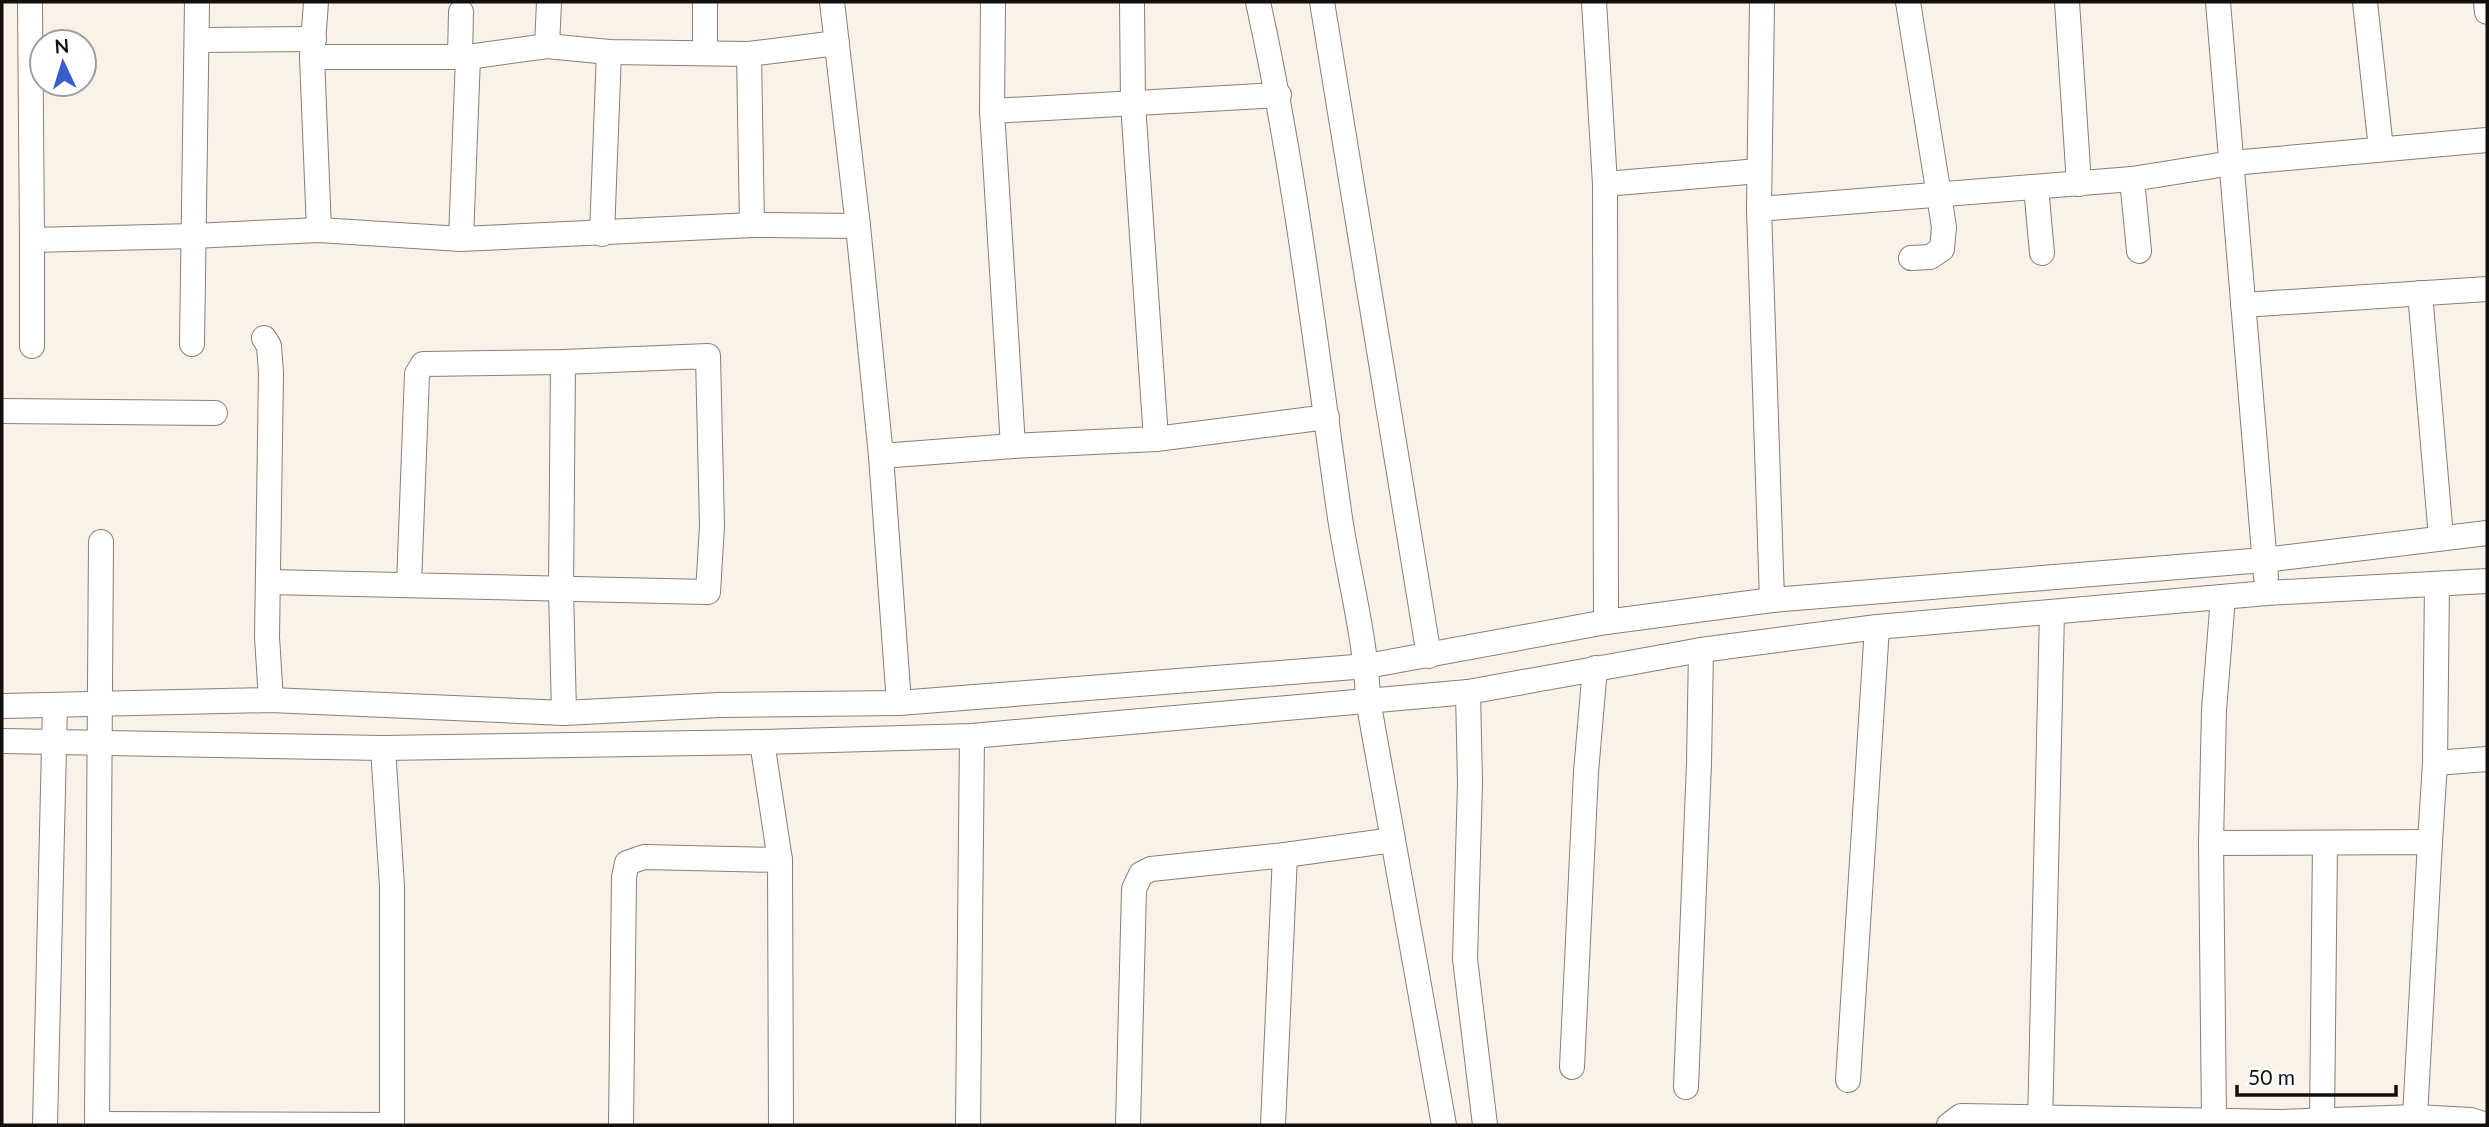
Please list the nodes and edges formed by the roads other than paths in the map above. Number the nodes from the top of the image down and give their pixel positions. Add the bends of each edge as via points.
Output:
1 (30, 2) edge
2 (197, 2) edge
3 (316, 2) edge
4 (549, 2) edge
5 (705, 2) edge
6 (832, 2) edge
7 (993, 2) edge
8 (1132, 2) edge
9 (1258, 2) edge
10 (1322, 2) edge
11 (1594, 2) edge
12 (1762, 2) edge
13 (1908, 2) edge
14 (2067, 2) edge
15 (2218, 2) edge
16 (2365, 2) edge
17 (2486, 2) edge
18 (461, 12) dead end
19 (2487, 12) edge
20 (197, 40) junction
21 (837, 43) junction
22 (547, 46) junction
23 (313, 48) junction
24 (609, 52) junction
25 (705, 53) junction
26 (749, 54) junction
27 (464, 56) junction
28 (1279, 96) junction
29 (1133, 104) junction
30 (992, 111) junction
31 (2487, 139) edge
32 (2381, 149) junction
33 (2232, 163) junction
34 (1759, 172) junction
35 (2132, 179) junction
36 (1605, 184) junction
37 (2079, 184) junction
38 (2036, 187) junction
39 (1938, 195) junction
40 (1759, 209) junction
41 (752, 225) junction
42 (858, 226) junction
43 (319, 230) junction
44 (602, 233) junction
45 (193, 236) junction
46 (461, 239) junction
47 (32, 240) junction
48 (2139, 251) dead end
49 (2042, 253) dead end
50 (1911, 258) dead end
51 (2487, 289) edge
52 (2420, 293) junction
53 (2243, 305) junction
54 (264, 338) dead end
55 (192, 344) dead end
56 (32, 346) dead end
57 (563, 362) junction
58 (2, 411) edge
59 (215, 413) dead end
60 (1328, 417) junction
61 (1156, 439) junction
62 (1013, 446) junction
63 (881, 456) junction
64 (2487, 533) edge
65 (2441, 537) junction
66 (102, 542) dead end
67 (2264, 560) junction
68 (2487, 581) edge
69 (268, 582) junction
70 (2437, 584) junction
71 (409, 585) junction
72 (561, 590) junction
73 (2267, 593) junction
74 (2223, 597) junction
75 (1772, 600) junction
76 (2052, 612) junction
77 (1606, 622) junction
78 (1877, 627) junction
79 (1701, 650) junction
80 (1429, 656) junction
81 (1367, 666) junction
82 (1595, 668) junction
83 (1468, 692) junction
84 (271, 700) junction
85 (1368, 701) junction
86 (101, 703) junction
87 (899, 703) junction
88 (55, 705) junction
89 (2, 706) edge
90 (564, 713) junction
91 (972, 736) junction
92 (2, 741) edge
93 (99, 743) junction
94 (762, 743) junction
95 (54, 744) junction
96 (383, 748) junction
97 (2487, 759) edge
98 (2435, 763) junction
99 (1393, 839) junction
100 (2430, 842) junction
101 (2211, 843) junction
102 (2325, 843) junction
103 (1285, 855) junction
104 (780, 860) junction
105 (1572, 1067) dead end
106 (1848, 1080) dead end
107 (1686, 1087) dead end
108 (2214, 1119) junction
109 (2040, 1121) edge
110 (2414, 1121) edge
111 (2160, 1122) edge
112 (2322, 1122) junction
113 (97, 1124) edge
114 (2281, 1124) edge
115 (45, 1125) edge
116 (392, 1125) edge
117 (621, 1125) edge
118 (781, 1125) edge
119 (968, 1125) edge
120 (1128, 1125) edge
121 (1273, 1125) edge
122 (1444, 1125) edge
123 (1485, 1125) edge
124 (1949, 1125) edge
125 (2486, 1125) edge

1 - 47 street
2 - 20 street
3 - 23 street
4 - 22 street
5 - 25 street
6 - 21 street
7 - 30 street
8 - 29 street
9 - 28 street
10 - 80 street
11 - 36 street
12 - 34 street
13 - 39 street
14 - 37 street
15 - 33 street
16 - 32 street
17 - 19 street
18 - 27 street
20 - 23 street
20 - 45 street
21 - 26 street
21 - 42 street
22 - 24 street
22 - 27 street
23 - 27 street
23 - 43 street
24 - 25 street
24 - 44 street
25 - 26 street
26 - 41 street
27 - 46 street
28 - 29 street
28 - 60 street
29 - 30 street
29 - 61 street
30 - 62 street
31 - 32 street
32 - 33 street
33 - 35 street
33 - 53 street
34 - 36 street
34 - 40 street
35 - 37 street
35 - 48 street
36 - 77 street
37 - 38 street
38 - 39 street
38 - 49 street
39 - 40 street
39 - 50 street via 1944,228 1942,249 1930,257
40 - 75 street
41 - 42 street
41 - 44 street
42 - 63 street
43 - 45 street
43 - 46 street
44 - 46 street
45 - 47 street
45 - 55 street
47 - 56 street
51 - 52 street
52 - 53 street
52 - 65 street
53 - 67 street
54 - 69 street via 271,373
57 - 71 street via 423,364 417,374
57 - 72 street
57 - 72 street via 708,355 712,526 708,592
58 - 59 street
60 - 61 street
60 - 81 street via 1339,513
61 - 62 street
62 - 63 street
63 - 87 street
64 - 65 street
65 - 67 street
66 - 86 street
67 - 73 street
67 - 75 street
68 - 70 street
69 - 71 street
69 - 84 street
70 - 73 street
70 - 98 street
71 - 72 street
72 - 90 street
73 - 74 street
74 - 76 street
74 - 101 street
75 - 77 street
76 - 78 street
76 - 109 street
77 - 80 street
78 - 79 street
78 - 106 street
79 - 82 street
79 - 107 street
80 - 81 street
81 - 85 street
81 - 87 street
82 - 83 street
82 - 105 street
83 - 85 street
83 - 123 street via 1465,959
84 - 86 street
84 - 90 street
85 - 91 street
85 - 99 street
86 - 88 street
86 - 93 street
87 - 90 street
88 - 89 street
88 - 95 street
91 - 94 street
91 - 119 street
92 - 95 street
93 - 95 street
93 - 96 street
93 - 113 street
94 - 96 street
94 - 104 street
95 - 115 street
96 - 116 street via 392,886
97 - 98 street
98 - 100 street
99 - 103 street
99 - 122 street
100 - 102 street
100 - 110 street
101 - 102 street
101 - 108 street
102 - 112 street
103 - 120 street via 1151,869 1141,874 1134,889
103 - 121 street
104 - 117 street via 644,857 627,863
104 - 118 street
108 - 111 street
108 - 114 street
109 - 111 street
109 - 124 street via 1961,1115
110 - 112 street
110 - 125 street via 2471,1120
112 - 114 street
113 - 116 street

